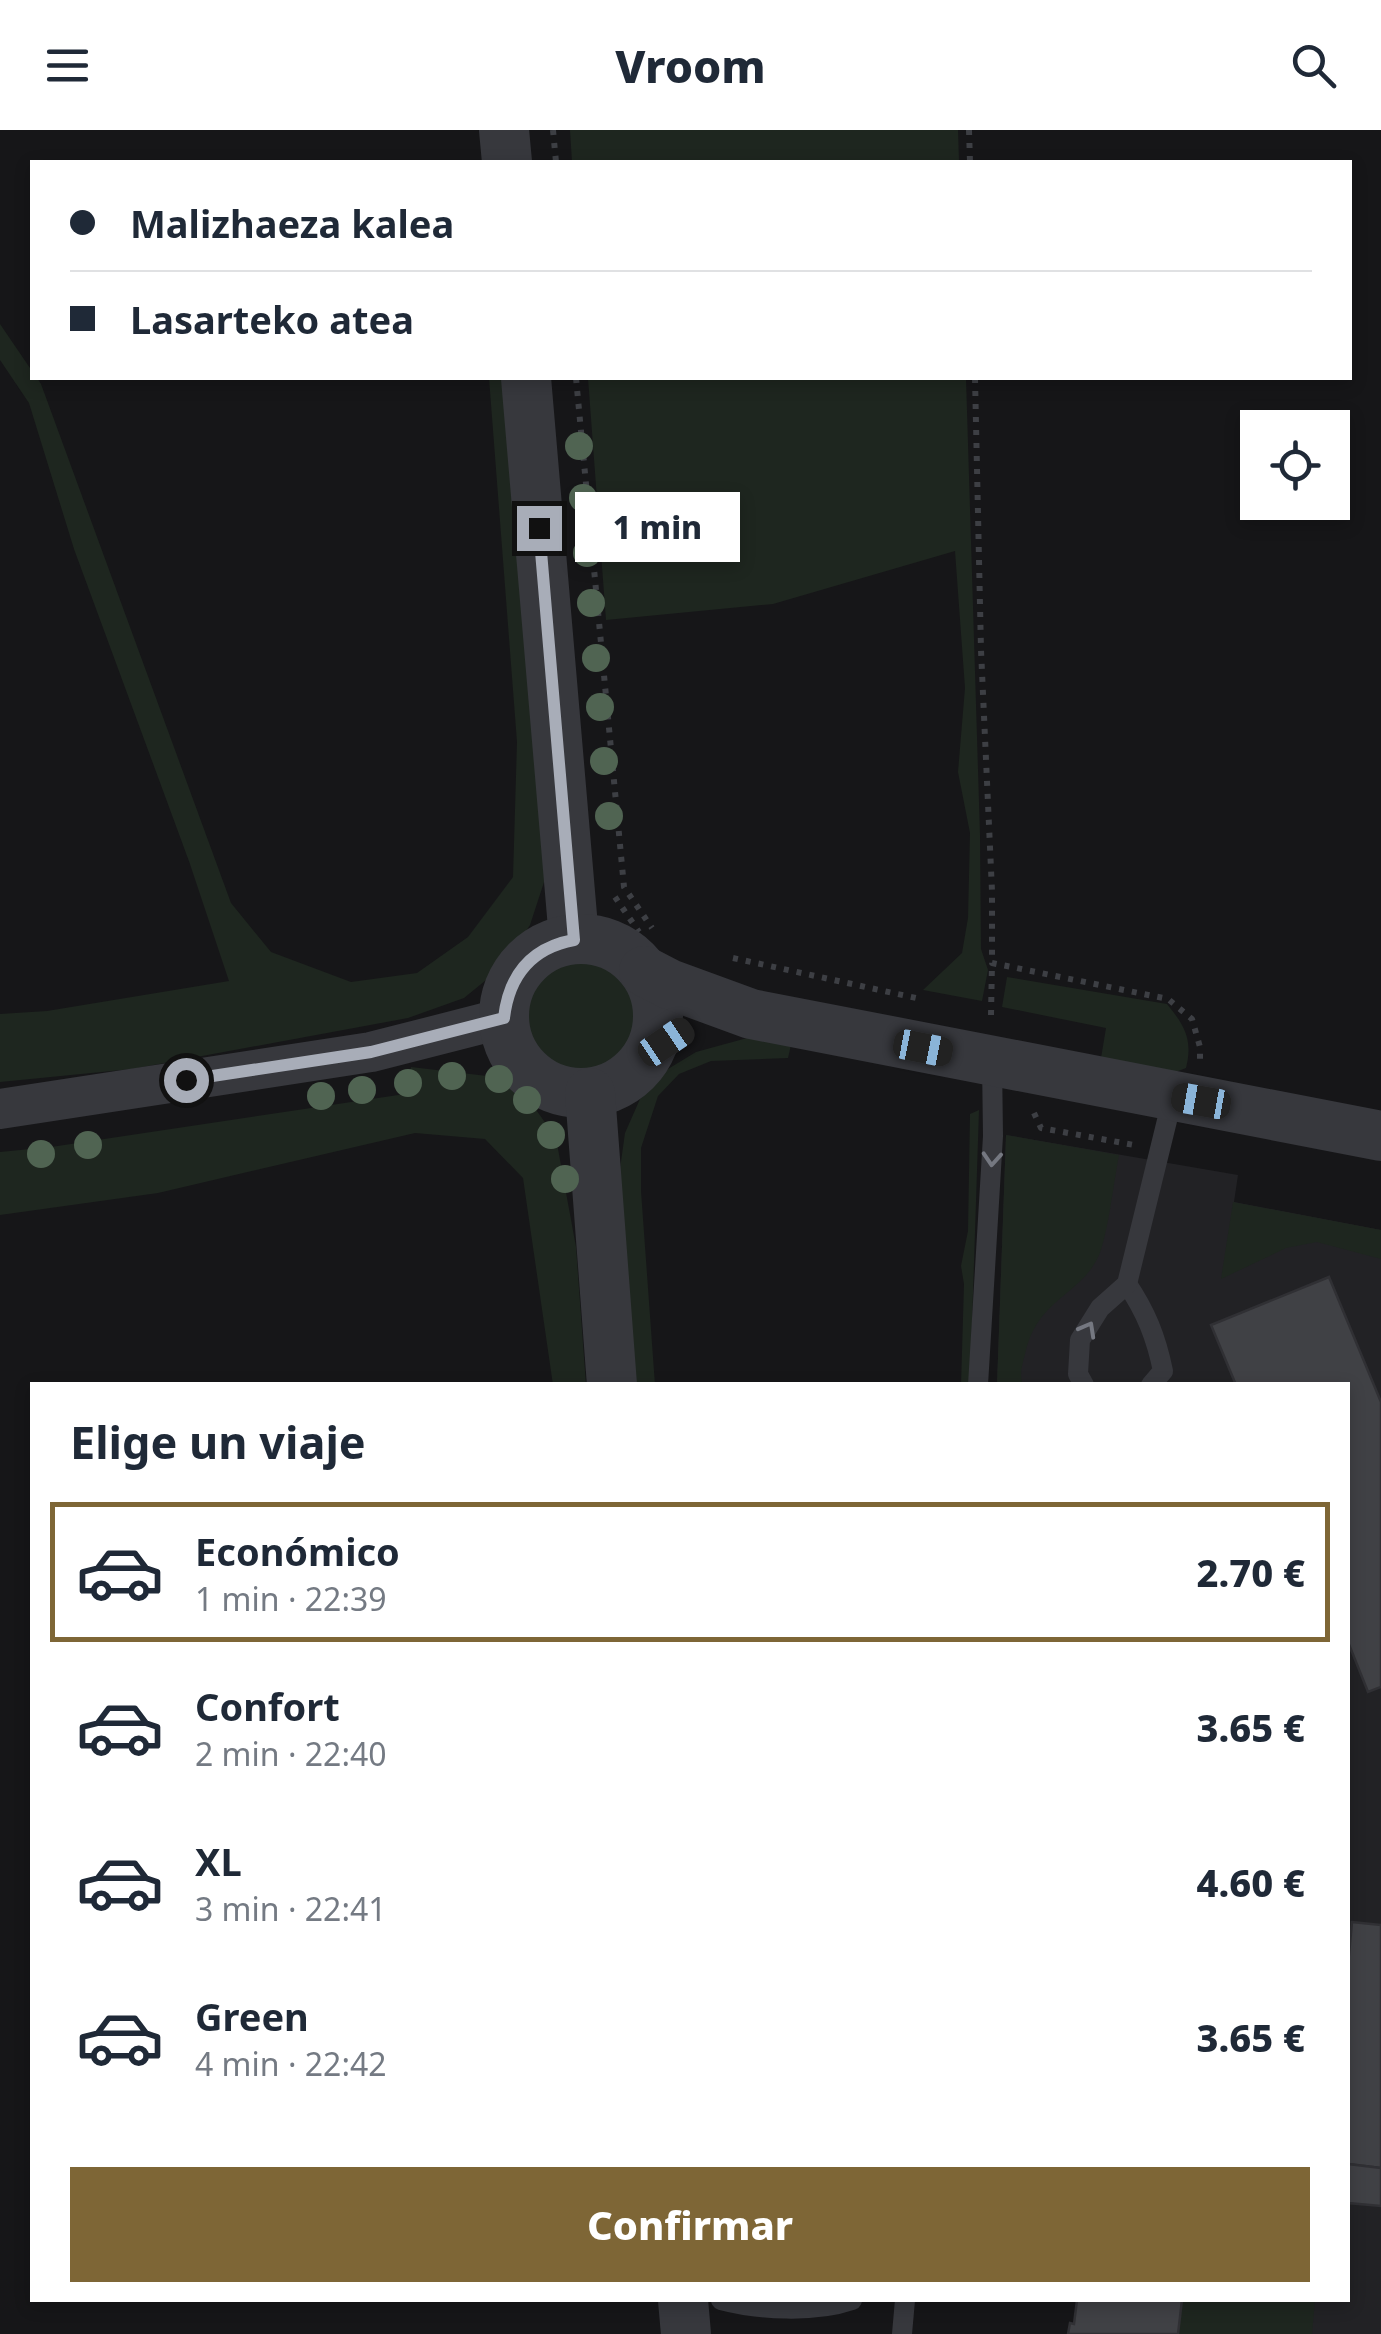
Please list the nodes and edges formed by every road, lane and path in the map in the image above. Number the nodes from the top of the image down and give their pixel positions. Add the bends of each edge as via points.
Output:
1 (504, 130) edge
2 (554, 130) edge
3 (969, 130) edge
4 (507, 160) edge
5 (556, 160) edge
6 (970, 160) edge
7 (526, 380) edge
8 (576, 380) edge
9 (975, 380) edge
10 (611, 891) dead end
11 (574, 940) junction
12 (652, 950) junction
13 (726, 957) dead end
14 (992, 963) junction
15 (934, 1002) dead end
16 (972, 1010) dead end
17 (751, 1014) junction
18 (504, 1018) junction
19 (997, 1031) junction
20 (648, 1054) junction
21 (1041, 1073) junction
22 (590, 1093) junction
23 (1187, 1098) junction
24 (0, 1109) edge
25 (1381, 1136) edge
26 (1136, 1145) dead end
27 (1126, 1284) junction
28 (612, 1382) edge
29 (978, 1382) edge
30 (1082, 1382) edge
31 (1153, 1382) edge
32 (683, 2302) edge
33 (731, 2302) edge
34 (846, 2302) edge
35 (905, 2302) edge
36 (686, 2334) edge
37 (902, 2334) edge

1 - 4 street
2 - 5 path
3 - 6 path
7 - 11 street
8 - 12 path via 624,887 651,928
9 - 14 path
10 - 12 path
11 - 12 street
11 - 18 street via 556,943 524,965 512,981
12 - 17 street via 668,984
12 - 20 street via 658,1008
13 - 15 path
14 - 19 path
14 - 23 path via 1168,998 1192,1019 1200,1046
16 - 19 path
17 - 19 street
17 - 20 street via 710,1020
18 - 22 street via 523,1068 554,1089
18 - 24 street via 371,1052
19 - 21 street
19 -> 29 lane
20 - 22 street via 634,1073
21 - 23 street
21 - 26 path via 1034,1117 1041,1128
22 - 28 street
23 - 25 street
23 - 27 lane
30 -> 27 lane via 1080,1340
27 - 31 lane via 1157,1340 1163,1370
32 - 36 street
33 - 34 lane
35 - 37 lane

